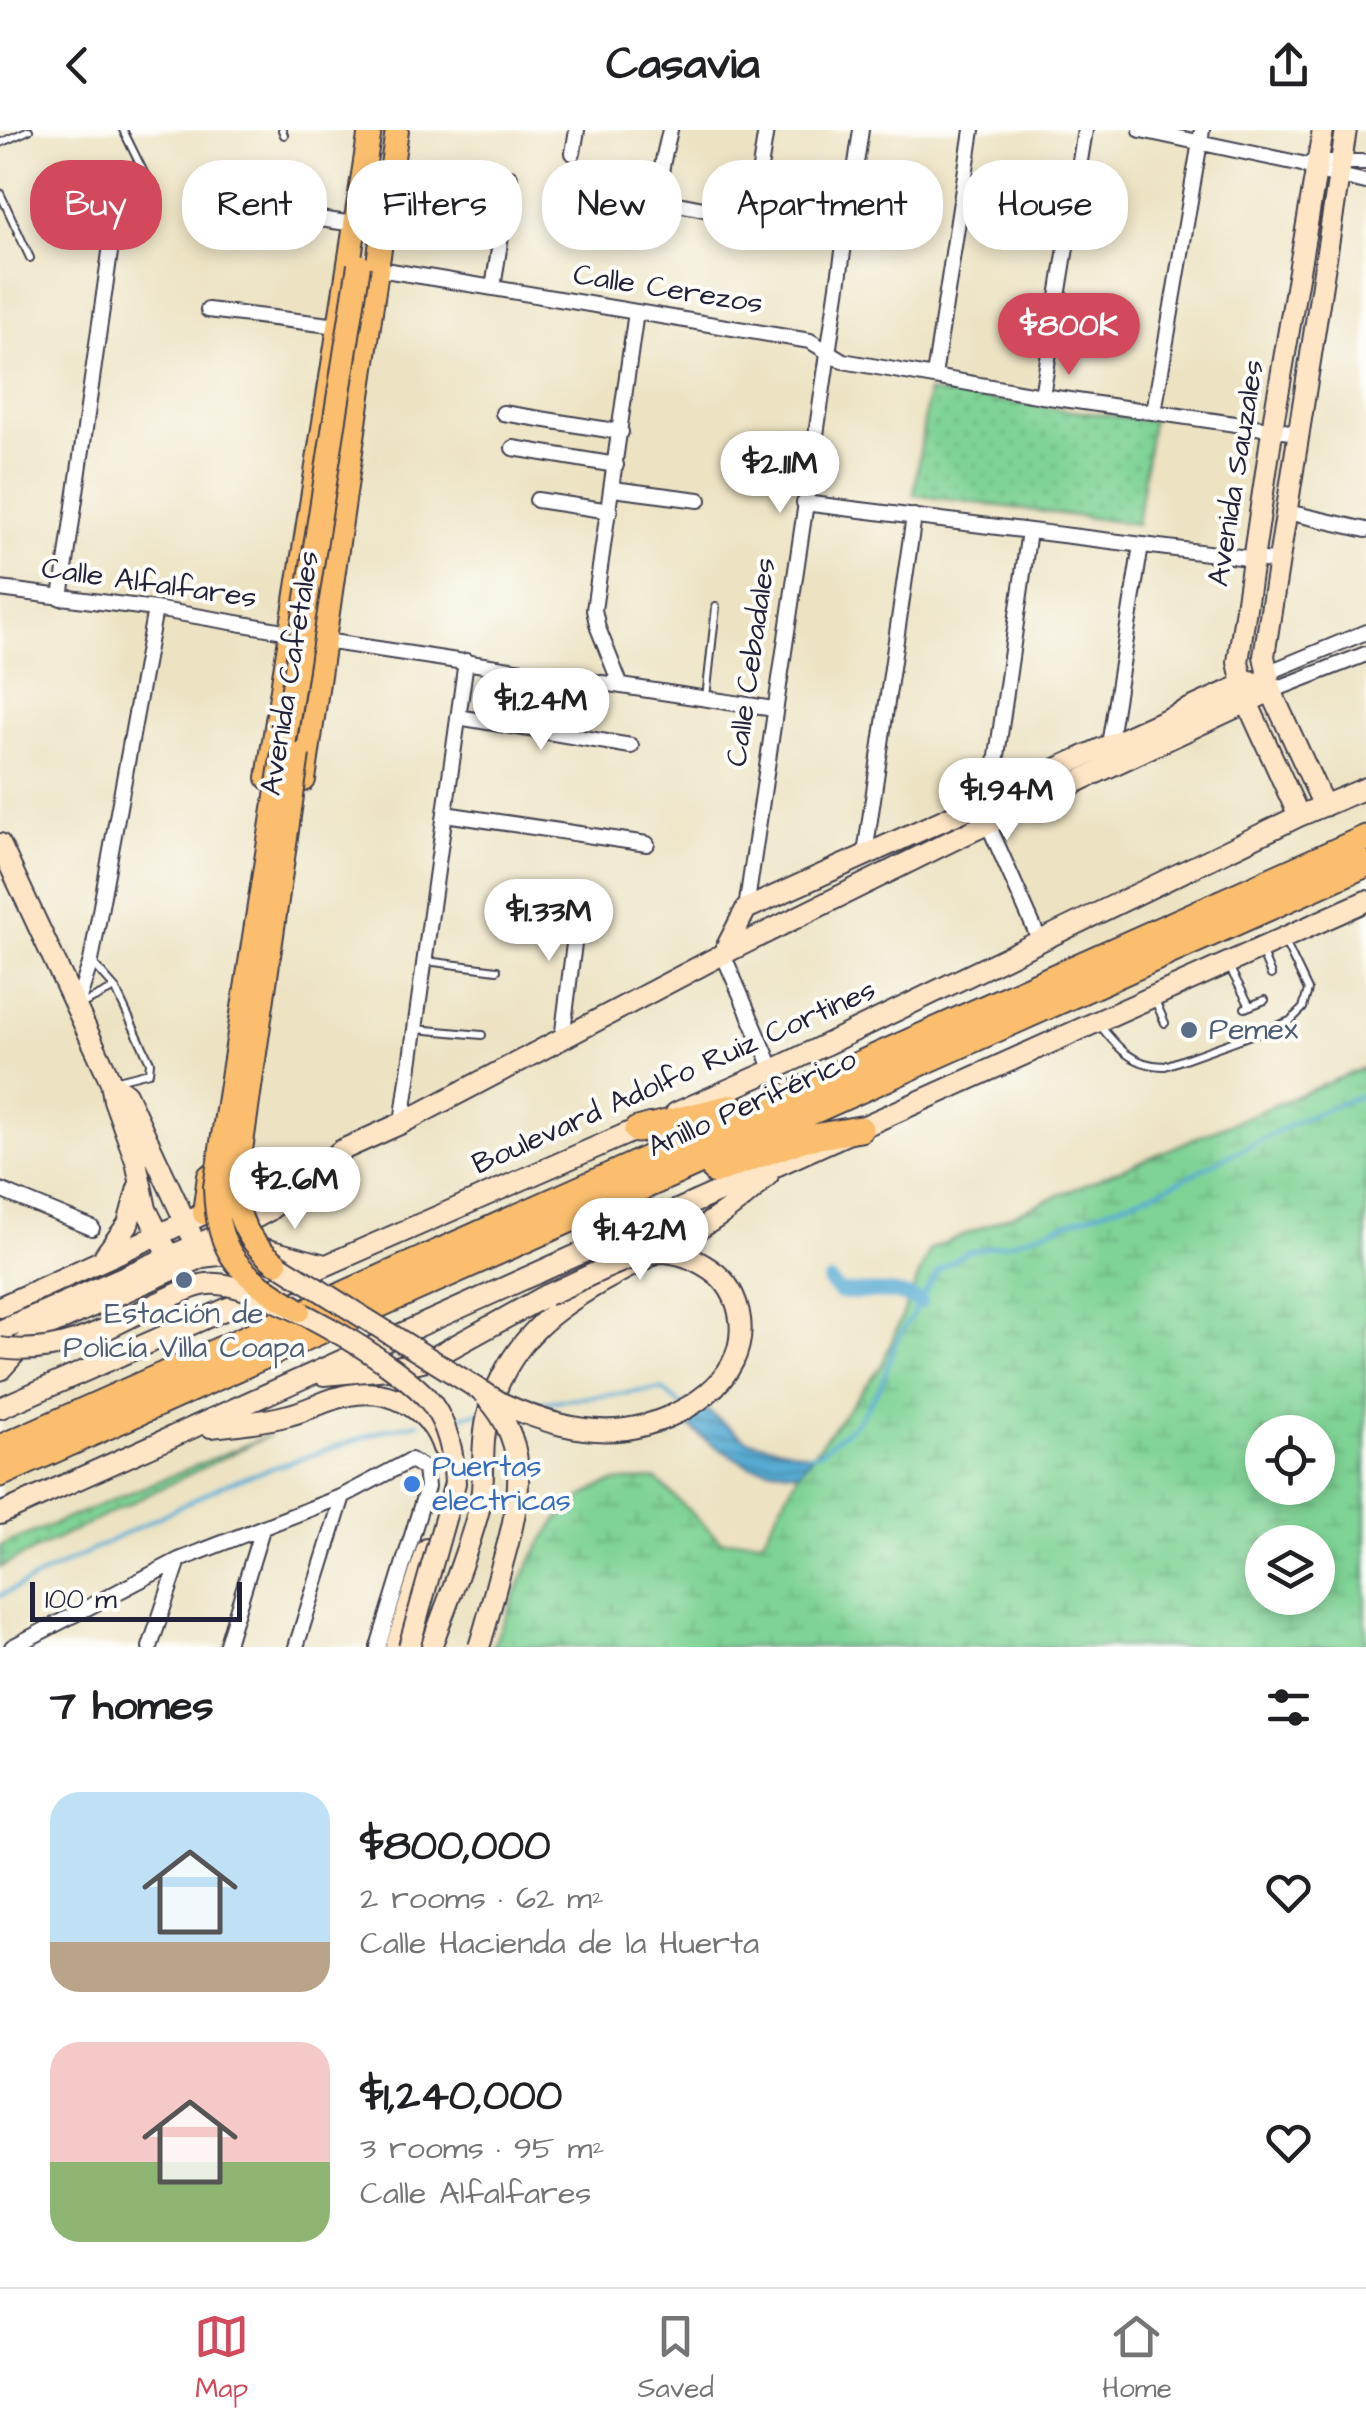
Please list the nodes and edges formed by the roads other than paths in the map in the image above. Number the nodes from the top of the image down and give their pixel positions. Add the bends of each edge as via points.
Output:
1 (29, 130) edge
2 (123, 130) edge
3 (373, 130) edge
4 (398, 130) edge
5 (577, 130) edge
6 (670, 130) edge
7 (766, 130) edge
8 (861, 130) edge
9 (972, 130) edge
10 (1085, 130) edge
11 (1140, 130) edge
12 (1323, 130) edge
13 (1346, 130) edge
14 (1200, 136) edge
15 (0, 144) edge
16 (573, 153) dead end
17 (138, 160) edge
18 (367, 160) edge
19 (761, 160) edge
20 (857, 160) edge
21 (1366, 162) edge
22 (1313, 165) junction
23 (1340, 168) junction
24 (1366, 182) edge
25 (0, 193) edge
26 (702, 210) edge
27 (110, 250) edge
28 (350, 250) edge
29 (499, 250) edge
30 (843, 250) edge
31 (30, 258) dead end
32 (369, 267) junction
33 (493, 288) junction
34 (208, 310) dead end
35 (636, 312) junction
36 (338, 326) junction
37 (827, 349) junction
38 (934, 376) junction
39 (1042, 396) junction
40 (1154, 412) junction
41 (503, 413) dead end
42 (1272, 429) junction
43 (621, 432) junction
44 (1297, 433) junction
45 (513, 448) dead end
46 (616, 466) junction
47 (613, 489) junction
48 (537, 500) dead end
49 (699, 500) dead end
50 (804, 503) junction
51 (610, 510) junction
52 (1287, 512) junction
53 (914, 516) junction
54 (1366, 530) edge
55 (1029, 531) junction
56 (1141, 545) junction
57 (301, 558) junction
58 (1252, 559) junction
59 (1280, 562) junction
60 (337, 567) junction
61 (0, 589) edge
62 (61, 598) junction
63 (716, 607) dead end
64 (154, 609) junction
65 (1243, 628) junction
66 (290, 632) junction
67 (1268, 632) junction
68 (1366, 632) edge
69 (1349, 640) junction
70 (325, 641) junction
71 (1361, 656) edge
72 (466, 661) junction
73 (320, 668) junction
74 (1269, 682) junction
75 (621, 686) junction
76 (1245, 694) junction
77 (706, 700) junction
78 (774, 710) junction
79 (458, 717) junction
80 (1176, 725) junction
81 (1109, 745) junction
82 (631, 746) dead end
83 (1366, 788) edge
84 (991, 798) junction
85 (1324, 806) junction
86 (445, 814) junction
87 (1299, 816) junction
88 (942, 820) junction
89 (988, 824) junction
90 (1366, 838) edge
91 (953, 840) junction
92 (0, 844) edge
93 (647, 844) dead end
94 (865, 854) junction
95 (1366, 864) edge
96 (580, 896) dead end
97 (1366, 901) edge
98 (746, 909) junction
99 (1283, 939) junction
100 (1040, 940) junction
101 (1260, 949) junction
102 (723, 954) junction
103 (92, 961) junction
104 (424, 961) junction
105 (1227, 964) junction
106 (498, 970) dead end
107 (1272, 975) dead end
108 (114, 988) junction
109 (1154, 997) junction
110 (1265, 1000) dead end
111 (76, 1007) junction
112 (1097, 1022) junction
113 (1164, 1023) dead end
114 (415, 1029) junction
115 (482, 1035) dead end
116 (562, 1039) junction
117 (773, 1070) junction
118 (111, 1082) junction
119 (796, 1092) junction
120 (402, 1123) junction
121 (860, 1129) junction
122 (637, 1130) junction
123 (213, 1145) junction
124 (248, 1157) junction
125 (777, 1167) junction
126 (139, 1181) junction
127 (0, 1190) edge
128 (637, 1190) junction
129 (243, 1196) junction
130 (195, 1218) junction
131 (244, 1224) junction
132 (92, 1228) dead end
133 (158, 1234) junction
134 (195, 1244) junction
135 (169, 1255) junction
136 (102, 1258) junction
137 (276, 1263) junction
138 (325, 1265) junction
139 (0, 1307) edge
140 (299, 1310) junction
141 (0, 1331) edge
142 (0, 1348) edge
143 (0, 1370) edge
144 (308, 1377) junction
145 (474, 1385) junction
146 (0, 1408) edge
147 (188, 1430) junction
148 (0, 1448) edge
149 (0, 1474) edge
150 (343, 1496) junction
151 (0, 1514) edge
152 (262, 1529) junction
153 (179, 1560) junction
154 (12, 1647) edge
155 (150, 1647) edge
156 (226, 1647) edge
157 (296, 1647) edge
158 (378, 1647) edge
159 (396, 1647) edge
160 (408, 1647) edge
161 (431, 1647) edge
162 (478, 1647) edge

1 - 15 lane
2 - 17 lane
3 - 18 main road, Avenida Cafetales
3 - 32 main road
4 - 32 main road, Avenida Cafetales
5 - 16 street
6 - 26 street via 663,198
7 - 19 street
8 - 20 street, Calle Cebadales
9 - 38 street
10 - 39 street
11 - 14 street
12 - 22 main road, Avenida Sauzales
13 - 23 main road, Avenida Sauzales
14 - 22 street
14 - 40 street
21 - 23 street
22 - 23 street
22 - 42 main road, Avenida Sauzales
23 - 24 street
23 - 44 main road, Avenida Sauzales
25 - 31 lane
27 - 62 street
28 - 36 main road, Avenida Cafetales
29 - 33 street
30 - 37 street, Calle Cebadales
32 - 33 street, Calle Cerezos
32 - 60 main road, Avenida Cafetales
32 - 140 main road, bridge via 215,1187 230,1257 246,1276
33 - 35 street, Calle Cerezos
34 - 36 street
35 - 37 street, Calle Cerezos via 810,340
35 - 43 street
36 - 57 main road, Avenida Cafetales
37 - 38 street, Calle Cerezos via 843,361
37 - 50 street, Calle Cebadales
38 - 39 street, Calle Cerezos
39 - 40 street, Calle Cerezos
40 - 42 street, Calle Cerezos
41 - 43 street
42 - 44 street, Calle Cerezos
42 - 58 main road, Avenida Sauzales
43 - 46 street
44 - 52 main road, Avenida Sauzales
45 - 46 street
46 - 47 street
47 - 49 street
47 - 51 street
48 - 51 street
50 - 53 street
50 - 78 street, Calle Cebadales
51 - 75 street via 594,610
52 - 54 street
52 - 59 main road, Avenida Sauzales
53 - 55 street
53 - 94 street
55 - 56 street
55 - 84 street
56 - 58 street
56 - 81 street
57 - 60 main road via 318,580
57 - 66 main road, Avenida Cafetales
58 - 59 street
58 - 65 main road, Avenida Sauzales
59 - 67 main road, Avenida Sauzales
60 - 70 main road, Avenida Cafetales
61 - 62 street, Calle Alfalfares
62 - 64 street, Calle Alfalfares
63 - 77 lane
64 - 66 street, Calle Alfalfares
64 - 103 street
65 - 67 main road
65 - 76 main road, Avenida Sauzales via 1238,662
66 - 123 main road, Avenida Cafetales
67 - 74 main road, Avenida Sauzales
68 - 69 street
69 - 71 street
69 - 74 street
70 - 72 street
70 - 73 main road, Avenida Cafetales
71 - 74 street
72 - 75 street
72 - 79 street
73 - 124 main road, Avenida Cafetales
73 - 137 main road, bridge via 298,754 236,1192 244,1227
74 - 76 main road
74 - 85 main road, Avenida Sauzales
75 - 77 street
76 - 80 main road
76 - 87 main road, Avenida Sauzales
77 - 78 street
78 - 98 street, Calle Cebadales
79 - 82 street
79 - 86 street
80 - 81 main road
80 - 89 main road
81 - 84 main road
83 - 85 main road, Boulevard Adolfo Ruiz Cortines
84 - 88 main road
85 - 87 main road, Boulevard Adolfo Ruiz Cortines
86 - 93 street
86 - 104 street
87 - 100 main road, Boulevard Adolfo Ruiz Cortines
88 - 91 main road
88 - 94 main road
89 - 91 main road
89 - 100 street
90 - 119 highway, Anillo Periférico
91 - 102 main road
92 - 111 main road
94 - 98 main road
95 - 128 highway, Anillo Periférico
96 - 116 street
97 - 99 main road
98 - 102 main road, Calle Cebadales
99 - 101 main road
99 - 112 lane via 1308,990 1290,1021 1164,1066 1128,1057
100 - 117 main road, Boulevard Adolfo Ruiz Cortines
101 - 105 main road
101 - 107 lane
102 - 116 main road
102 - 117 street
103 - 108 lane
103 - 111 street
104 - 106 lane
104 - 114 street
105 - 109 main road
105 - 110 lane via 1247,1007
108 - 111 lane
108 - 118 lane via 151,1067
109 - 112 main road
109 - 113 lane
111 - 118 main road
112 - 121 main road
114 - 115 lane
114 - 120 street
116 - 120 main road
117 - 122 main road, Boulevard Adolfo Ruiz Cortines
118 - 126 main road
118 - 130 main road via 126,1094
119 - 122 highway
119 - 148 highway, Anillo Periférico
120 - 131 main road via 342,1150
121 - 125 main road
121 - 128 highway
122 - 138 main road, Boulevard Adolfo Ruiz Cortines
123 - 124 main road via 230,1164
123 - 130 main road, Avenida Cafetales
124 - 129 main road, Avenida Cafetales
125 - 144 main road
125 - 161 main road via 708,1226 575,1299 512,1358 484,1432 481,1501
126 - 133 main road
126 - 136 main road via 128,1224
127 - 132 street
128 - 149 highway, Anillo Periférico
129 - 130 main road
129 - 131 main road, Avenida Cafetales
130 - 131 main road
130 - 133 main road
130 - 134 main road
131 - 134 main road
131 - 138 main road via 262,1249
133 - 135 main road
133 - 136 main road
134 - 135 main road
135 - 141 main road
136 - 139 main road
137 - 143 main road, bridge via 244,1252 202,1257 35,1334
137 - 145 main road, bridge
138 - 146 main road, Boulevard Adolfo Ruiz Cortines
140 - 142 main road, bridge via 211,1283 82,1341 42,1350
140 - 160 main road, bridge via 403,1376 434,1406 448,1436 455,1483
144 - 145 main road, bridge via 430,1358 547,1296 648,1254 689,1257 717,1273 735,1296 738,1350 724,1377 688,1407 656,1422 622,1430 552,1423
144 - 147 main road
145 - 162 main road, bridge via 512,1440 520,1492
147 - 151 main road
147 - 159 main road via 284,1416 347,1395 383,1395 422,1412 442,1443 446,1474
150 - 152 street
150 - 157 street
150 - 158 street via 411,1460 425,1469 426,1487
152 - 153 street
152 - 156 street
153 - 154 street
153 - 155 street

